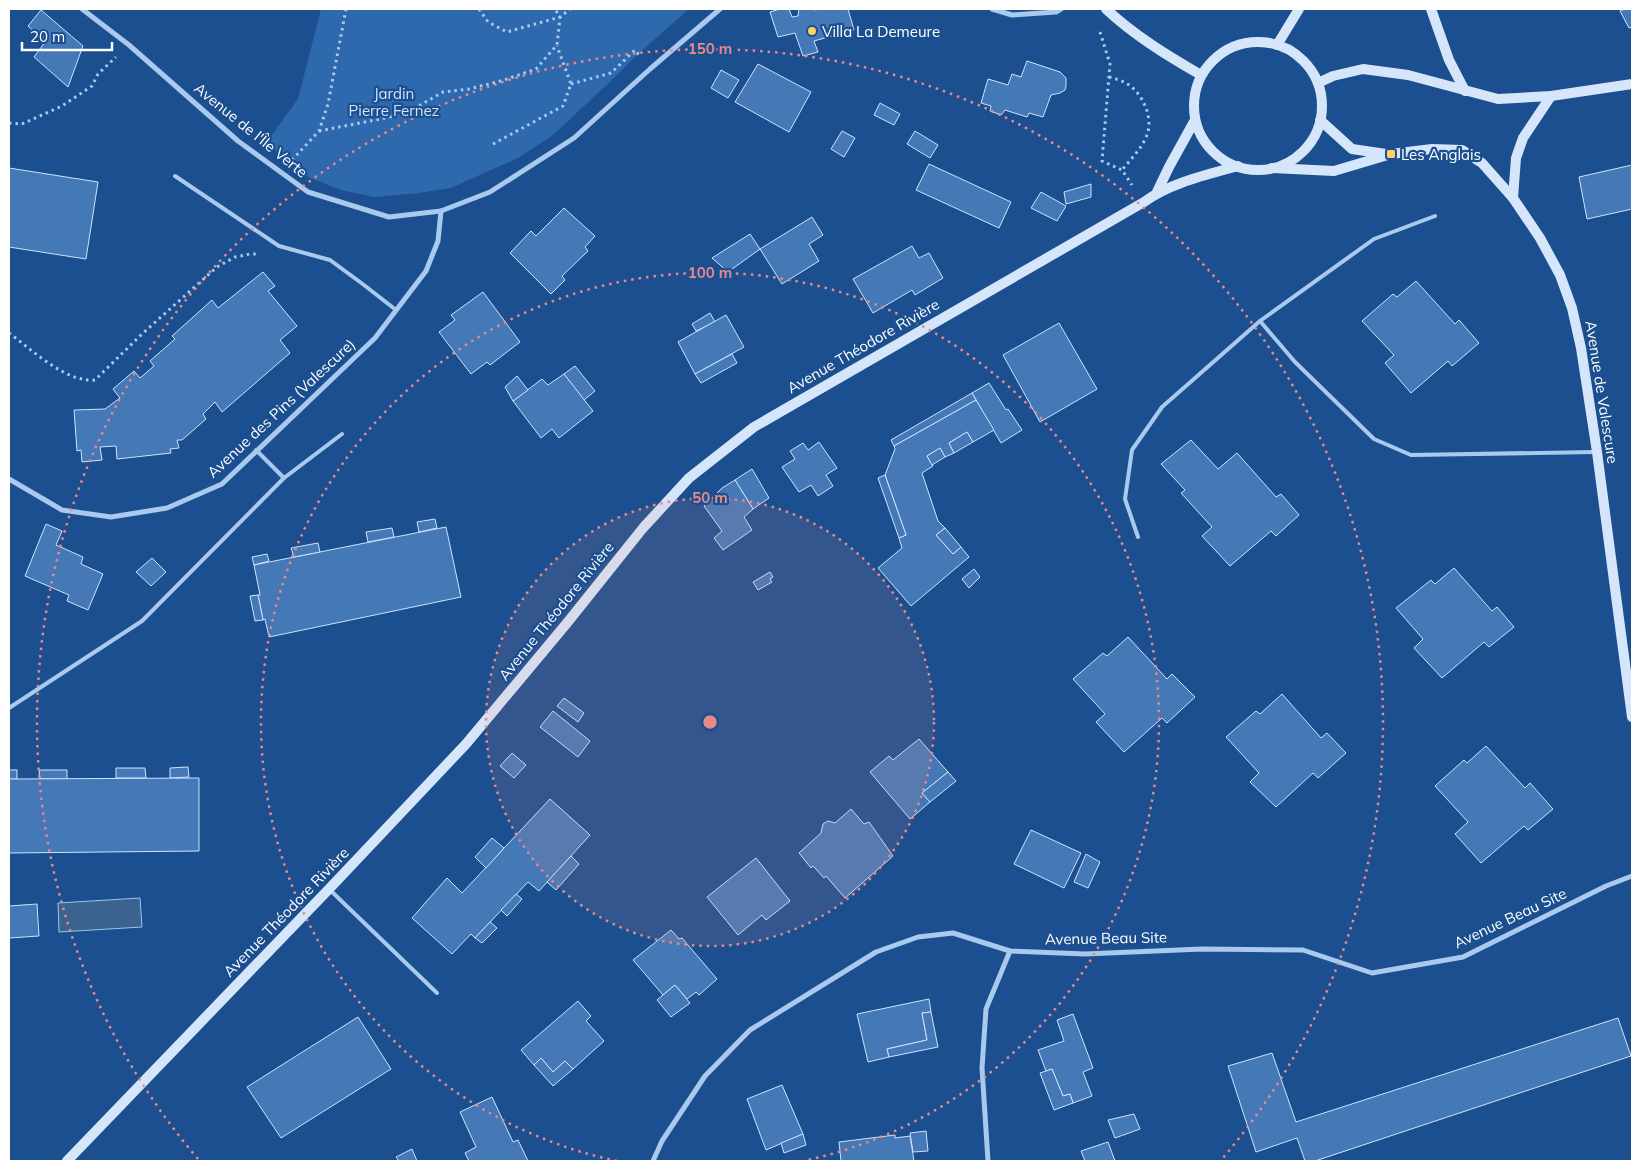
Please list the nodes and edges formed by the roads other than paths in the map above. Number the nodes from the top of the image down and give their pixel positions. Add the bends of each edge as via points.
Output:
1 (82, 9) edge
2 (720, 9) edge
3 (992, 9) edge
4 (1061, 9) edge
5 (1106, 9) edge
6 (1299, 9) edge
7 (1431, 9) edge
8 (1277, 44) junction
9 (1202, 76) junction
10 (1318, 83) junction
11 (1632, 84) edge
12 (1465, 91) junction
13 (1550, 96) junction
14 (1195, 120) junction
15 (1320, 120) junction
16 (1391, 154) junction
17 (1238, 166) junction
18 (1272, 168) junction
19 (175, 176) dead end
20 (1157, 192) junction
21 (1513, 198) junction
22 (441, 211) junction
23 (1435, 216) dead end
24 (396, 310) junction
25 (1260, 321) junction
26 (342, 434) dead end
27 (256, 450) junction
28 (1597, 452) junction
29 (284, 478) junction
30 (9, 479) edge
31 (1138, 537) dead end
32 (9, 708) edge
33 (1632, 717) edge
34 (1632, 876) edge
35 (330, 890) junction
36 (1010, 951) junction
37 (437, 993) dead end
38 (67, 1161) edge
39 (653, 1161) edge
40 (988, 1161) edge

1 - 22 street, Avenue de l'Île Verte via 238,140 308,192 389,217
2 - 22 street, Avenue de l'Île Verte via 574,138 490,192
3 - 4 street via 1012,15
5 - 9 main road via 1125,27
6 - 8 main road
7 - 12 main road via 1449,60
8 - 9 main road via 1255,42 1234,47 1215,58
8 - 10 main road via 1308,66
9 - 14 main road via 1196,90
10 - 12 main road via 1363,69 1408,75
10 - 15 main road via 1322,101
11 - 13 main road
12 - 13 main road via 1498,99
13 - 21 main road via 1518,151
14 - 17 main road via 1204,140 1218,156
14 - 20 main road, Avenue Théodore Rivière
15 - 16 main road, Avenue de Valescure via 1352,149
15 - 18 main road via 1314,137 1303,151 1289,162
16 - 18 main road, Avenue de Valescure via 1334,171
16 - 21 main road, Avenue de Valescure via 1432,149 1462,150 1482,163
17 - 18 main road via 1254,170
17 - 20 main road, Avenue Théodore Rivière
19 - 24 lane via 279,246 330,260
20 - 35 main road, Avenue Théodore Rivière via 754,427 689,478 466,744
21 - 28 main road, Avenue de Valescure via 1560,275 1572,308
22 - 24 street, Avenue des Pins (Valescure) via 438,241 426,271
23 - 25 lane via 1374,239
24 - 27 street, Avenue des Pins (Valescure) via 375,338
25 - 28 lane via 1295,362 1374,439 1411,455
25 - 31 lane via 1162,407 1132,450 1124,499
26 - 29 lane
27 - 29 lane
27 - 30 street, Avenue des Pins (Valescure) via 222,484 167,508 112,517 62,510
28 - 33 main road, Avenue de Valescure
29 - 32 lane via 142,621
34 - 36 street, Avenue Beau Site via 1462,957 1372,972 1303,950 1202,949 1085,954
35 - 37 lane
35 - 38 main road, Avenue Théodore Rivière
36 - 39 street, Avenue Beau Site via 954,933 918,937 876,952 750,1030 705,1076 662,1140
36 - 40 street via 986,1009 982,1068

